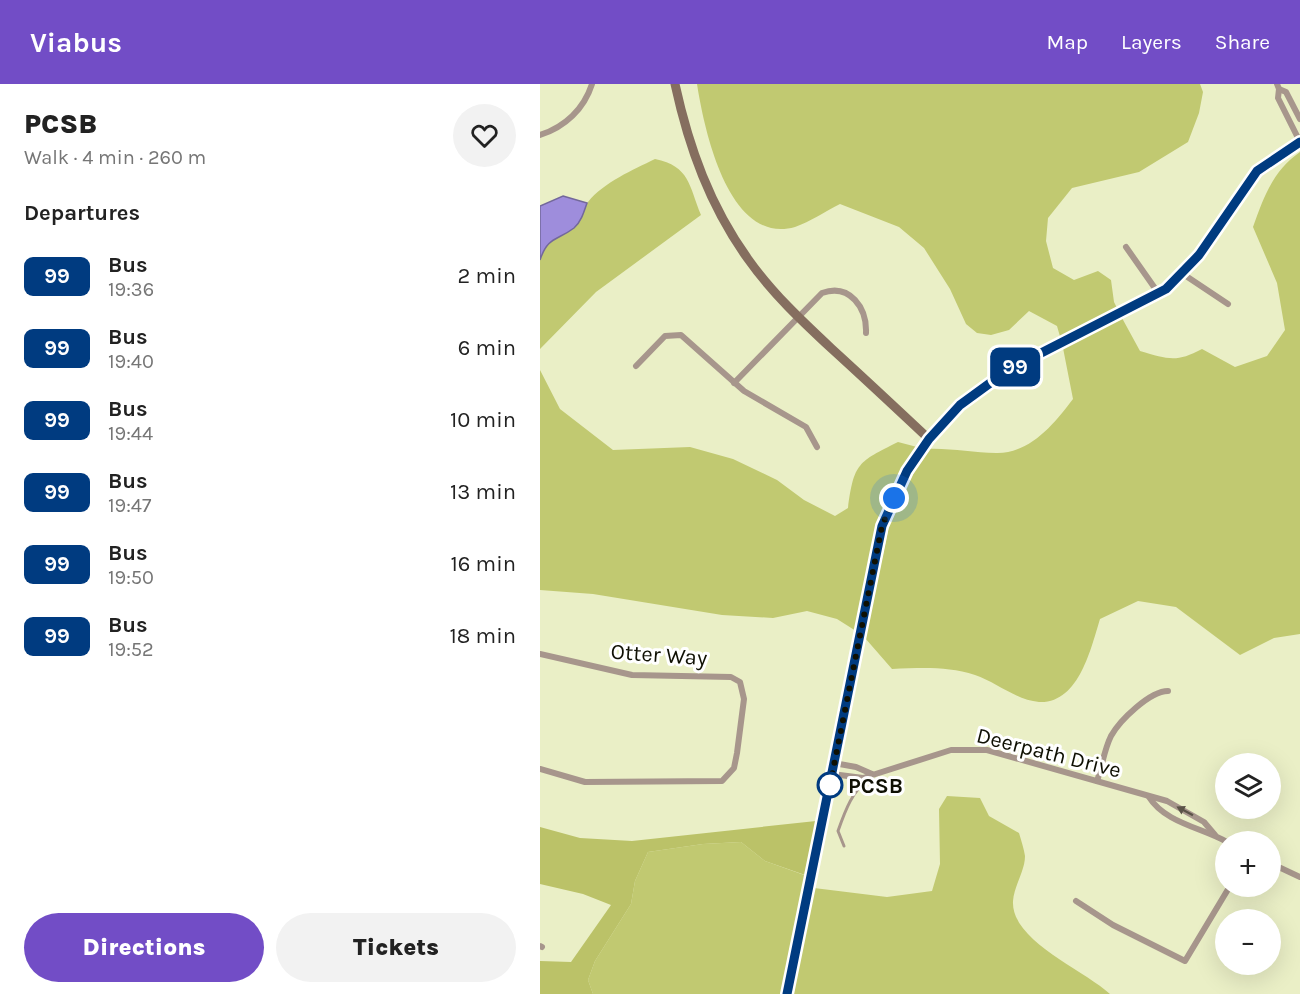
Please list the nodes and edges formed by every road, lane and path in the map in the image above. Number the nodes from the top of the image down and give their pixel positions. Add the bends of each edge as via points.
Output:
1 (592, 84) edge
2 (675, 84) edge
3 (1278, 87) edge
4 (1300, 119) edge
5 (540, 135) edge
6 (1300, 142) edge
7 (1126, 247) dead end
8 (1183, 274) junction
9 (1159, 294) junction
10 (1228, 304) dead end
11 (797, 316) junction
12 (866, 333) dead end
13 (636, 366) dead end
14 (734, 383) junction
15 (929, 439) junction
16 (817, 447) dead end
17 (540, 654) edge
18 (1168, 691) dead end
19 (834, 763) junction
20 (540, 769) edge
21 (832, 774) junction
22 (874, 774) junction
23 (1097, 781) junction
24 (1149, 797) junction
25 (1215, 835) joint
26 (844, 846) dead end
27 (1281, 868) edge
28 (1300, 877) edge
29 (1223, 897) edge
30 (1076, 901) dead end
31 (787, 994) edge

1 - 5 street via 572,116
2 - 11 street via 686,134 717,209 748,260
3 - 4 street via 1286,92
3 - 6 street via 1278,98
6 - 8 street via 1257,171
7 - 9 street
8 - 9 street
8 - 10 street
9 - 15 street via 1008,370 960,405
11 - 12 street via 822,293 835,290 851,297 864,311
11 - 14 street
11 - 15 street
13 - 14 street via 665,336 681,335
14 - 16 street via 806,427
15 - 19 street via 907,471 882,526
17 - 20 street, Otter Way via 632,675 731,676 740,682 744,699 734,768 722,780 585,782
18 - 23 street via 1154,693 1117,728
19 - 21 street
19 - 22 street
21 - 22 street, Deerpath Drive via 857,779
21 - 31 street
22 - 23 street, Deerpath Drive via 951,750 975,748
22 - 26 lane via 856,789 841,821 838,831
23 - 24 street, Deerpath Drive
25 -> 24 street, Deerpath Drive via 1204,822 1167,801
24 - 25 street, Deerpath Drive via 1157,808 1202,833
27 - 28 street
29 - 30 street via 1185,961 1113,925

